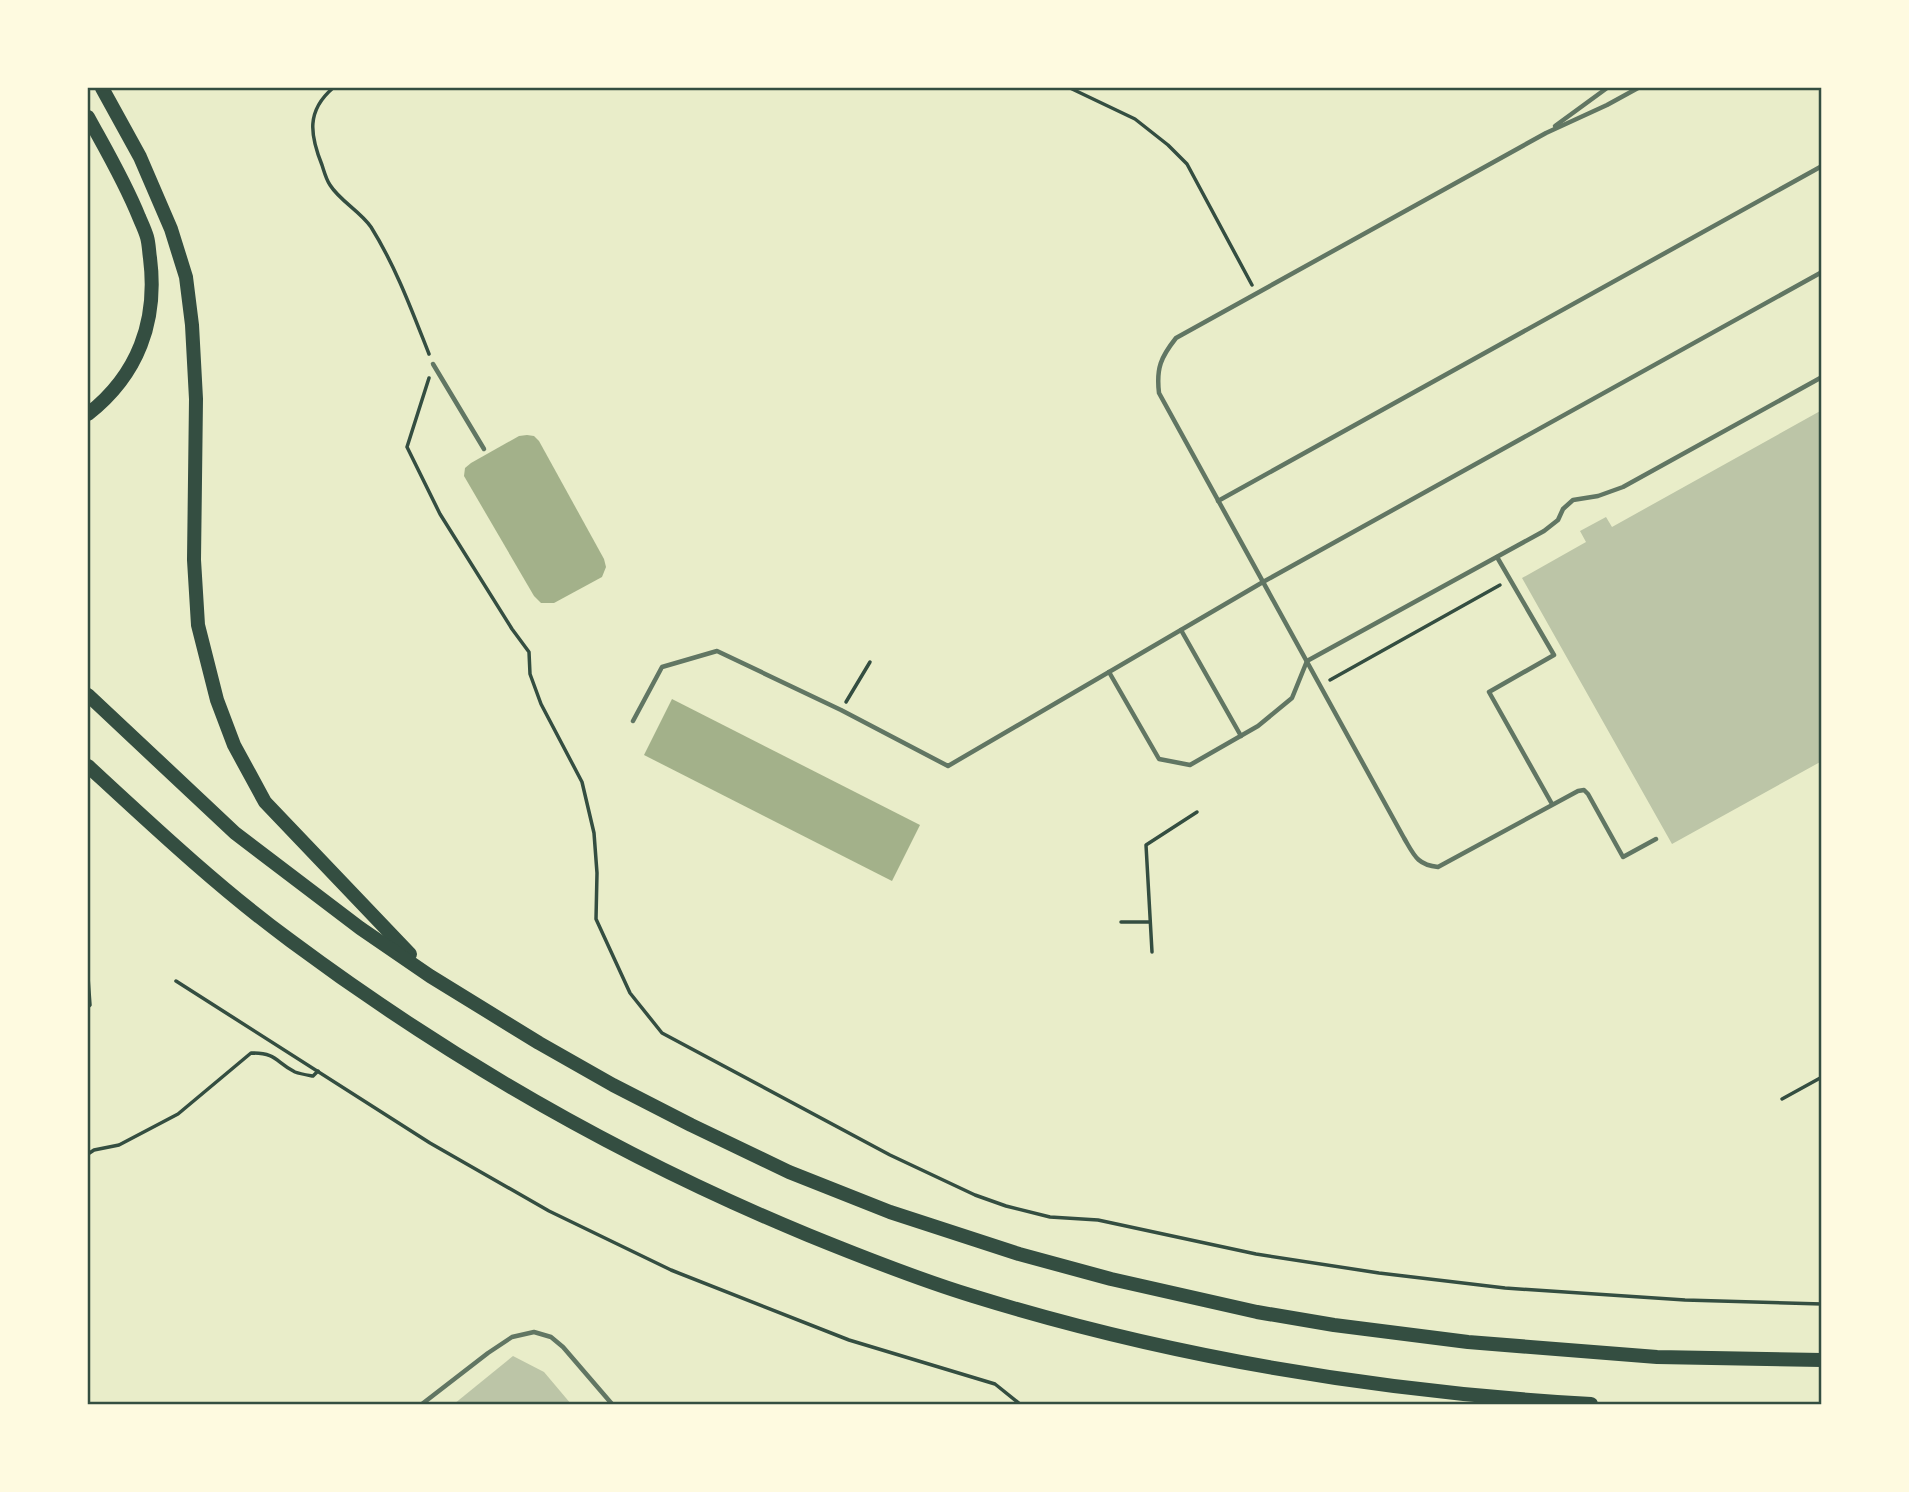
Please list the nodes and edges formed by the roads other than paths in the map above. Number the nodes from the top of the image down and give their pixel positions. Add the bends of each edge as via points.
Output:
1 (102, 88) edge
2 (1607, 88) edge
3 (1638, 88) edge
4 (88, 117) edge
5 (1546, 133) junction
6 (1822, 166) edge
7 (1822, 272) edge
8 (433, 364) road end
9 (1822, 377) edge
10 (88, 414) edge
11 (484, 449) dead end
12 (1218, 501) junction
13 (1497, 557) junction
14 (1263, 582) junction
15 (1181, 630) junction
16 (1307, 661) junction
17 (1109, 672) junction
18 (88, 695) edge
19 (633, 720) dead end
20 (1241, 736) junction
21 (88, 766) edge
22 (1552, 804) junction
23 (1656, 839) dead end
24 (430, 976) junction
25 (1822, 1360) edge
26 (422, 1405) edge
27 (612, 1405) edge
28 (1591, 1405) edge

1 - 24 highway via 140,157 186,277 196,399 198,625 233,745 265,802
2 - 5 lane
3 - 5 lane
4 - 10 highway via 129,192 147,237 153,282 147,331 135,361 106,400
5 - 12 lane via 1176,338 1163,355 1157,377 1159,393
6 - 12 lane
7 - 14 lane
8 - 11 lane
9 - 13 lane via 1623,487 1573,500 1544,531
12 - 14 lane
13 - 16 lane
13 - 22 lane via 1554,655 1489,692
14 - 15 lane
14 - 16 lane
15 - 17 lane
15 - 20 lane
16 - 20 lane via 1292,698
16 - 22 lane via 1421,863 1438,867
17 - 19 lane via 947,766 717,651 662,667
17 - 20 lane via 1159,759 1190,765
18 - 24 highway via 235,833
21 - 28 highway via 179,849 367,996 594,1135 786,1226 970,1296 1163,1347 1425,1391
22 - 23 lane via 1584,790 1623,857
24 - 25 highway via 613,1085 789,1172 890,1212 1032,1257 1182,1296 1334,1325 1468,1342 1657,1357
26 - 27 lane via 512,1337 534,1332 551,1337 563,1348

